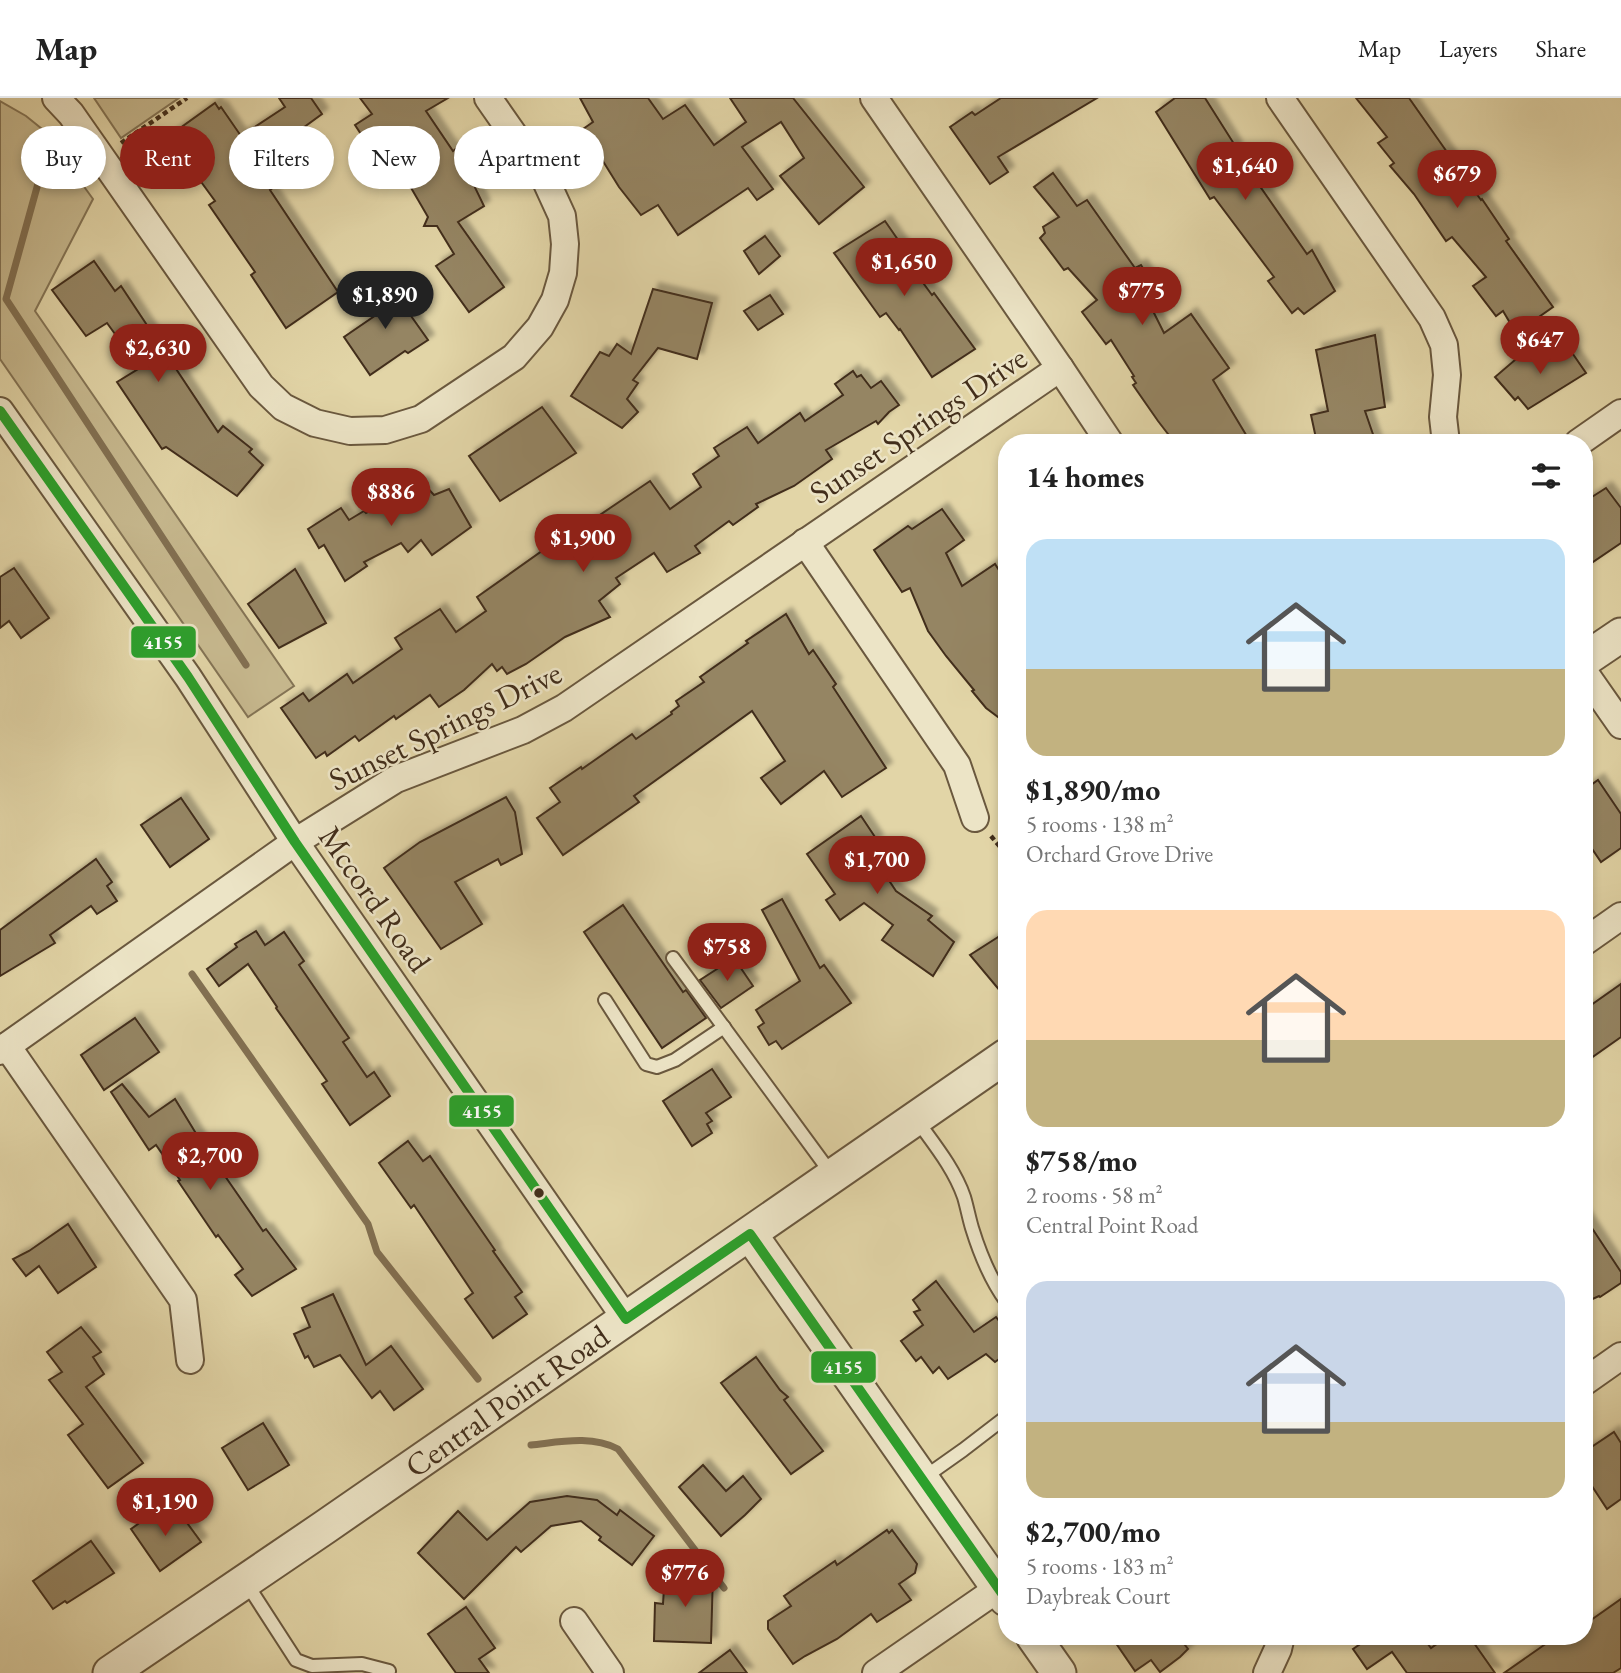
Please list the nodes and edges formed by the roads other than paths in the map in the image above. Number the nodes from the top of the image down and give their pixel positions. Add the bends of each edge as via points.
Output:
1 (56, 98) edge
2 (488, 98) edge
3 (1280, 98) edge
4 (879, 100) edge
5 (1060, 368) junction
6 (0, 411) edge
7 (1621, 413) edge
8 (1104, 434) edge
9 (1445, 434) edge
10 (1591, 434) edge
11 (806, 542) junction
12 (1621, 635) edge
13 (1593, 654) edge
14 (1593, 685) edge
15 (1621, 725) edge
16 (975, 818) dead end
17 (295, 842) junction
18 (1621, 916) edge
19 (1593, 936) edge
20 (673, 958) dead end
21 (605, 1000) dead end
22 (724, 1027) junction
23 (3, 1049) edge
24 (998, 1062) edge
25 (916, 1118) junction
26 (833, 1176) junction
27 (750, 1234) junction
28 (998, 1287) edge
29 (626, 1319) junction
30 (1621, 1356) edge
31 (190, 1360) dead end
32 (1593, 1376) edge
33 (998, 1423) edge
34 (922, 1479) junction
35 (245, 1581) junction
36 (998, 1588) edge
37 (998, 1597) edge
38 (574, 1621) dead end
39 (1039, 1645) edge
40 (1279, 1645) edge
41 (389, 1671) dead end
42 (110, 1673) edge
43 (610, 1673) edge
44 (876, 1673) edge
45 (1059, 1673) edge
46 (1268, 1673) edge

1 - 2 street via 261,386 283,407 315,423 351,431 385,430 421,419 514,357 540,327 555,300 565,254 562,216 545,181
3 - 9 street via 1432,318 1444,345
4 - 5 street
5 - 8 street
5 - 11 street, Sunset Springs Drive
6 - 17 street, Mccord Road via 188,677
7 - 10 street
11 - 16 street via 957,765
11 - 17 street, Sunset Springs Drive via 564,708 523,730 396,779
12 - 13 street
14 - 15 street
17 - 23 street, Sunset Springs Drive
17 - 29 street, Mccord Road
18 - 19 street
20 - 22 lane
21 - 22 lane via 646,1064 657,1067
22 - 26 lane
23 - 31 street via 183,1300
24 - 25 street, Central Point Road
25 - 26 street, Central Point Road
25 - 28 lane via 964,1195 984,1262
26 - 27 street, Central Point Road
27 - 29 street, Central Point Road
27 - 34 street
29 - 35 street, Central Point Road
30 - 32 street
33 - 34 lane
34 - 36 street
35 - 41 lane via 296,1660 312,1666 362,1664
35 - 42 street, Central Point Road
37 - 44 street
38 - 43 street
39 - 45 street
40 - 46 street

